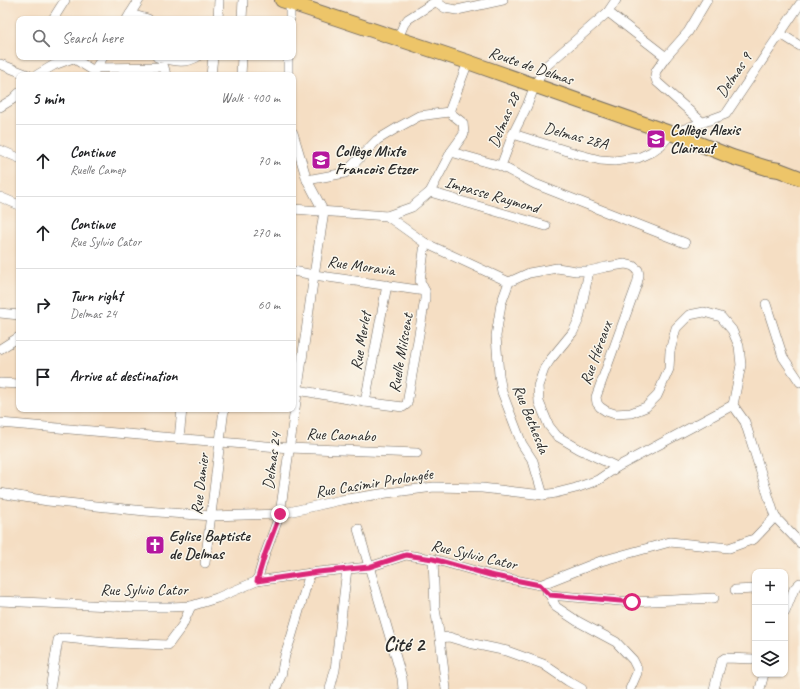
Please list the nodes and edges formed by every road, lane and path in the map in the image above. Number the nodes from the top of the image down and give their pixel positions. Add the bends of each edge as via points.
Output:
1 (65, 0) edge
2 (139, 0) edge
3 (219, 0) edge
4 (243, 0) edge
5 (503, 0) edge
6 (616, 0) edge
7 (707, 0) edge
8 (286, 1) edge
9 (436, 1) edge
10 (800, 4) edge
11 (608, 12) junction
12 (55, 16) edge
13 (128, 16) edge
14 (218, 16) edge
15 (242, 16) edge
16 (289, 16) edge
17 (780, 34) junction
18 (398, 38) junction
19 (800, 46) edge
20 (666, 57) junction
21 (68, 60) edge
22 (77, 60) edge
23 (101, 60) edge
24 (170, 60) edge
25 (192, 60) edge
26 (213, 60) edge
27 (242, 60) edge
28 (288, 60) edge
29 (468, 62) junction
30 (0, 64) edge
31 (94, 71) edge
32 (20, 72) edge
33 (42, 72) edge
34 (165, 72) edge
35 (211, 72) edge
36 (241, 72) edge
37 (288, 72) edge
38 (535, 85) junction
39 (16, 96) edge
40 (0, 107) edge
41 (449, 112) junction
42 (702, 122) junction
43 (513, 134) junction
44 (671, 134) junction
45 (296, 142) edge
46 (0, 150) edge
47 (451, 152) junction
48 (16, 157) edge
49 (501, 166) junction
50 (767, 168) junction
51 (800, 178) edge
52 (308, 180) junction
53 (800, 184) edge
54 (430, 192) junction
55 (0, 197) edge
56 (16, 204) edge
57 (296, 209) edge
58 (324, 212) junction
59 (387, 216) junction
60 (546, 226) dead end
61 (685, 243) dead end
62 (425, 244) junction
63 (589, 271) junction
64 (296, 272) edge
65 (314, 275) junction
66 (509, 282) junction
67 (386, 285) junction
68 (424, 291) junction
69 (766, 304) dead end
70 (0, 313) edge
71 (16, 315) edge
72 (16, 339) edge
73 (0, 349) edge
74 (800, 382) edge
75 (0, 384) edge
76 (16, 384) edge
77 (298, 390) junction
78 (365, 402) junction
79 (296, 403) edge
80 (733, 405) junction
81 (182, 412) edge
82 (224, 412) edge
83 (295, 412) edge
84 (0, 423) edge
85 (180, 439) junction
86 (220, 443) junction
87 (289, 448) junction
88 (417, 453) dead end
89 (617, 467) junction
90 (0, 493) edge
91 (542, 495) junction
92 (280, 514) junction
93 (211, 516) junction
94 (775, 517) junction
95 (358, 529) dead end
96 (800, 543) edge
97 (433, 559) junction
98 (205, 564) dead end
99 (369, 567) junction
100 (347, 569) junction
101 (310, 573) junction
102 (257, 581) junction
103 (540, 585) junction
104 (793, 587) edge
105 (752, 589) edge
106 (735, 590) dead end
107 (550, 595) junction
108 (714, 598) dead end
109 (0, 601) edge
110 (787, 605) edge
111 (191, 606) junction
112 (440, 638) junction
113 (752, 659) edge
114 (763, 677) edge
115 (50, 689) edge
116 (276, 689) edge
117 (330, 689) edge
118 (403, 689) edge
119 (446, 689) edge
120 (582, 689) edge
121 (630, 689) edge
122 (714, 689) edge
123 (760, 689) edge

1 - 12 street
2 - 13 street
3 - 14 street
4 - 15 street
5 - 9 street via 456,10 445,8
6 - 11 street, Delmas 28
7 - 20 street via 688,32
8 - 16 street
8 - 18 main road, Route de Delmas
9 - 18 street via 408,19
10 - 17 street, Delmas 9
11 - 20 street
11 - 38 street, Delmas 28 via 546,66
17 - 19 street
17 - 42 street, Delmas 9 via 726,114
18 - 29 main road, Route de Delmas
20 - 42 street via 656,71 657,82
21 - 33 street
22 - 31 street
23 - 31 street
24 - 25 street
26 - 35 street
27 - 36 street
28 - 37 street
29 - 38 main road, Route de Delmas
29 - 41 street
30 - 32 street
31 - 34 street via 164,67
38 - 43 street, Delmas 28
38 - 44 main road, Route de Delmas
39 - 40 street
41 - 47 street, Delmas 28 via 463,123 464,134
41 - 52 street via 420,116 397,128 377,140 345,173
42 - 44 street, Delmas 9
43 - 44 street, Delmas 28A via 576,154 615,161 638,158 651,152
43 - 49 street, Delmas 28
44 - 50 main road, Route de Delmas
45 - 52 street
46 - 48 street
47 - 49 street
47 - 54 street, Delmas 28
49 - 61 street via 535,184
50 - 51 main road, Route de Delmas
50 - 53 main road, Route de Delmas
52 - 58 street
54 - 59 street via 412,208
54 - 60 street, Impasse Raymond
55 - 56 street
57 - 58 street
58 - 59 street
58 - 65 street, Delmas 24
59 - 62 street
62 - 66 street
62 - 68 street, Ruelle Milscent via 420,281
63 - 66 street, Rue Héreaux via 557,268 529,273
63 - 80 street, Rue Héreaux via 625,264 633,266 639,275 596,397 600,407 616,414 631,413 646,407 657,396 669,369 670,351 676,328 689,315 704,312 721,317 732,330 738,346 741,365
63 - 89 street via 574,332 544,369 538,386 539,402 549,426 557,436
64 - 65 street, Rue Moravia
65 - 67 street, Rue Moravia
65 - 77 street, Delmas 24
66 - 91 street, Rue Bethesda via 501,304 496,336 499,375 502,392 522,444 533,461
67 - 68 street, Rue Moravia
67 - 78 street, Rue Merlet
68 - 78 street, Ruelle Milscent via 425,299 407,404 403,407
69 - 74 street via 783,357
70 - 71 street
72 - 73 street
75 - 76 street
77 - 78 street, Ruelle Milscent
77 - 79 street, Delmas 24
80 - 89 street, Rue Casimir Prolongée
80 - 94 street via 745,422
81 - 85 street
82 - 86 street, Rue Damier
83 - 87 street, Delmas 24
84 - 85 street, Rue Caonabo
85 - 86 street, Rue Caonabo
86 - 87 street, Rue Caonabo
86 - 93 street, Rue Damier
87 - 88 street, Rue Caonabo
87 - 92 street, Delmas 24
89 - 91 street, Rue Casimir Prolongée via 598,480 576,488
90 - 93 street, Rue Casimir Prolongée via 144,511
91 - 92 street, Rue Casimir Prolongée via 482,488 434,488 341,500
92 - 93 street, Rue Casimir Prolongée
92 - 102 street, Delmas 24
93 - 98 street, Rue Damier
94 - 96 street
94 - 103 street via 754,539 729,548 670,542 601,561
95 - 99 street
97 - 99 street, Rue Sylvio Cator via 406,555
97 - 103 street, Rue Sylvio Cator via 490,575
97 - 112 street via 435,609
99 - 100 street, Rue Sylvio Cator
99 - 118 street
100 - 101 street, Rue Sylvio Cator
100 - 117 street via 335,670
101 - 102 street, Rue Sylvio Cator
101 - 116 street
102 - 111 street, Rue Sylvio Cator
103 - 107 street
104 - 110 street
105 - 106 street
107 - 108 street via 632,602
107 - 121 street via 556,607 616,642 633,660 637,673
109 - 111 street, Rue Sylvio Cator via 133,607
111 - 115 street via 182,626 168,644 61,638 58,640
112 - 119 street
112 - 120 street via 449,637 507,651 543,664
113 - 122 street via 722,660
114 - 123 street

